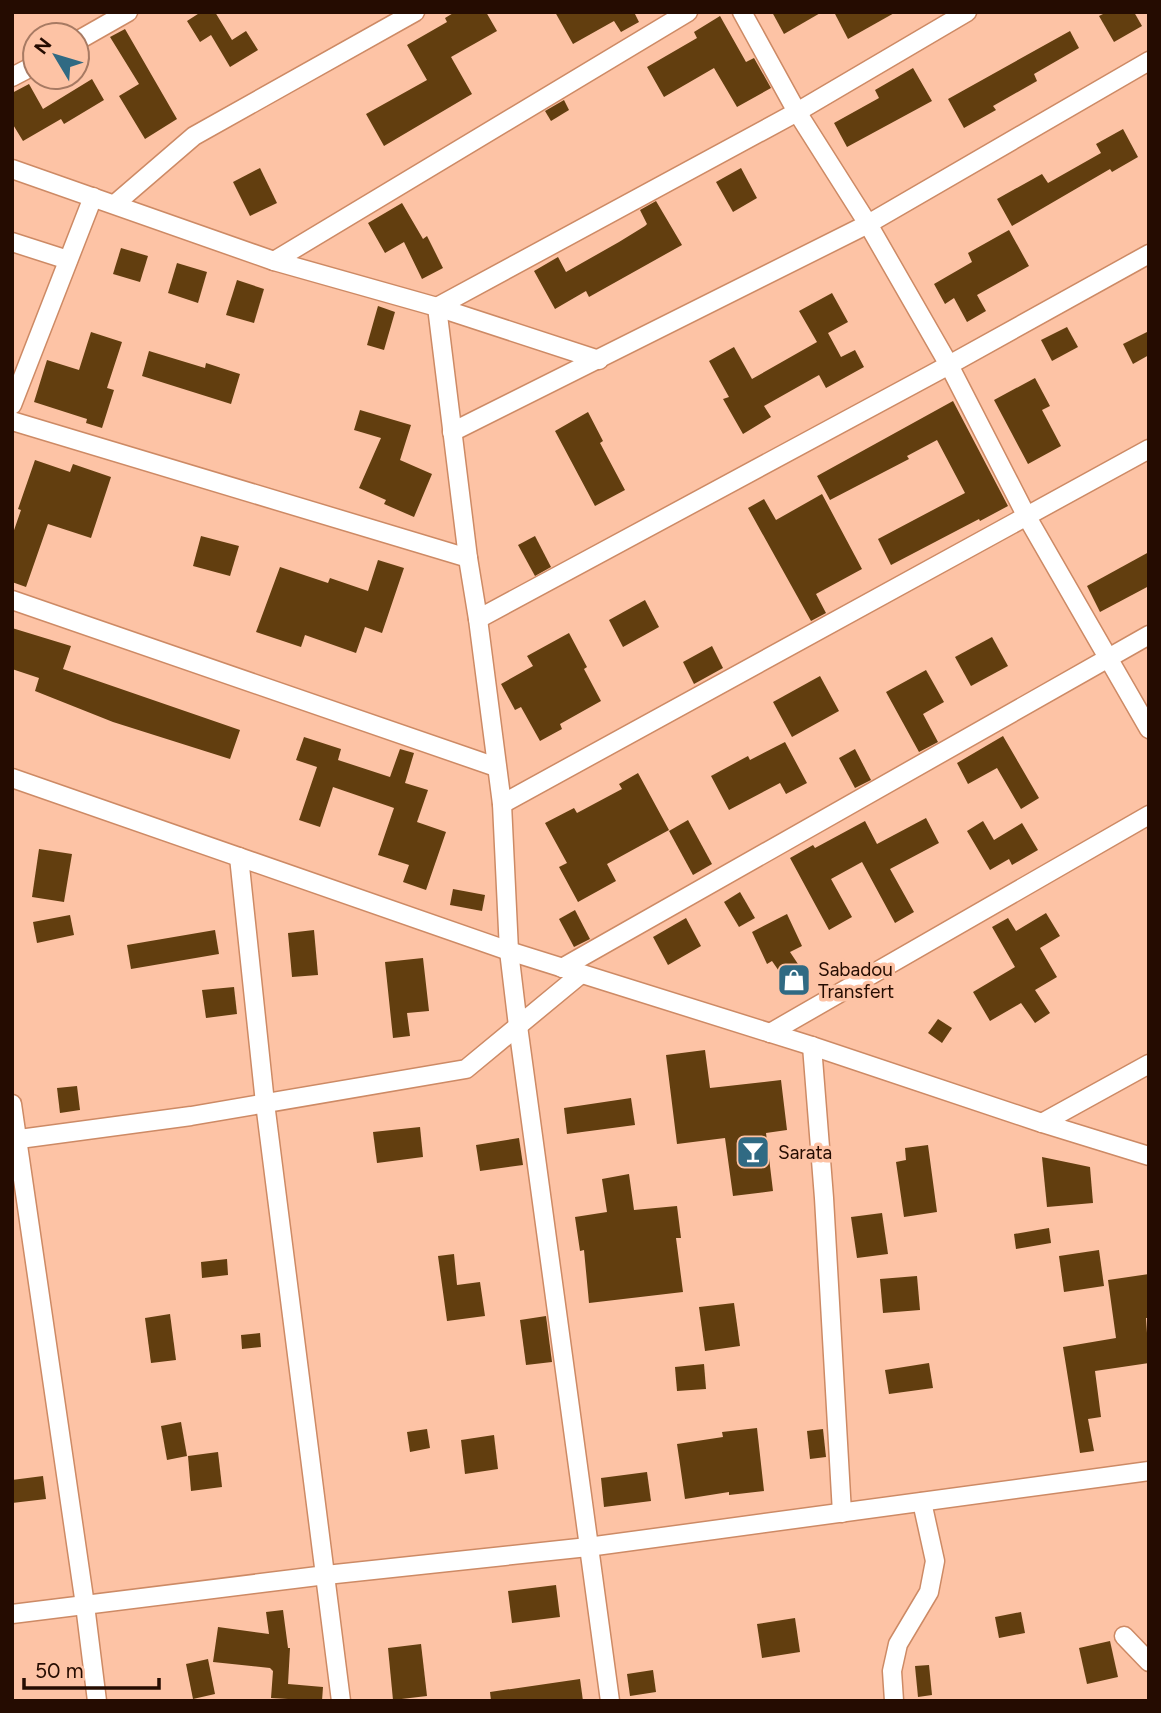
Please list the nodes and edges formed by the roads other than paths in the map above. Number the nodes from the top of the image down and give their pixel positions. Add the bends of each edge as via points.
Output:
1 (128, 12) edge
2 (415, 12) edge
3 (688, 12) edge
4 (742, 12) edge
5 (967, 12) edge
6 (91, 33) edge
7 (1149, 61) edge
8 (797, 112) junction
9 (12, 169) edge
10 (93, 197) junction
11 (115, 204) junction
12 (868, 224) junction
13 (12, 242) edge
14 (1149, 254) edge
15 (68, 261) junction
16 (274, 261) junction
17 (437, 307) junction
18 (599, 360) junction
19 (949, 365) junction
20 (12, 405) edge
21 (12, 421) edge
22 (452, 432) junction
23 (1149, 449) edge
24 (1027, 517) junction
25 (468, 558) junction
26 (12, 600) edge
27 (478, 619) junction
28 (1149, 635) edge
29 (1107, 658) junction
30 (1149, 729) edge
31 (496, 767) junction
32 (12, 778) edge
33 (502, 804) junction
34 (1149, 815) edge
35 (239, 857) junction
36 (509, 951) junction
37 (562, 968) junction
38 (581, 974) junction
39 (518, 1026) junction
40 (770, 1033) junction
41 (812, 1046) junction
42 (1149, 1064) edge
43 (265, 1103) junction
44 (12, 1104) edge
45 (1042, 1123) junction
46 (14, 1140) edge
47 (1149, 1156) edge
48 (1149, 1471) edge
49 (922, 1502) junction
50 (842, 1513) junction
51 (588, 1547) junction
52 (326, 1575) junction
53 (85, 1605) junction
54 (12, 1614) edge
55 (1124, 1636) dead end
56 (1149, 1662) edge
57 (97, 1701) edge
58 (341, 1701) edge
59 (610, 1701) edge
60 (894, 1701) edge

1 - 6 street
2 - 11 street via 194,136
3 - 16 street
4 - 8 street
5 - 8 street
7 - 12 street
8 - 12 street
8 - 17 street
9 - 10 street
10 - 11 street
10 - 15 street
11 - 16 street
12 - 18 street
12 - 19 street
13 - 15 street
14 - 19 street
15 - 20 street
16 - 17 street
17 - 18 street
17 - 22 street
18 - 22 street
19 - 24 street
19 - 27 street
21 - 25 street
22 - 25 street
23 - 24 street
24 - 29 street
24 - 33 street
25 - 27 street
26 - 31 street
27 - 31 street
28 - 29 street
29 - 30 street
29 - 37 street
31 - 33 street
32 - 35 street
33 - 36 street
34 - 40 street
35 - 36 street
35 - 43 street
36 - 37 street
36 - 39 street
37 - 38 street
38 - 39 street
38 - 40 street
39 - 43 street via 466,1069
39 - 51 street
40 - 41 street
41 - 45 street
41 - 50 street
42 - 45 street
43 - 46 street
43 - 52 street
44 - 46 street
45 - 47 street
46 - 53 street
48 - 49 street
49 - 50 street
49 - 60 street via 935,1561 929,1591 898,1644 892,1671
50 - 51 street
51 - 52 street
51 - 59 street
52 - 53 street
52 - 58 street
53 - 54 street
53 - 57 street
55 - 56 street

